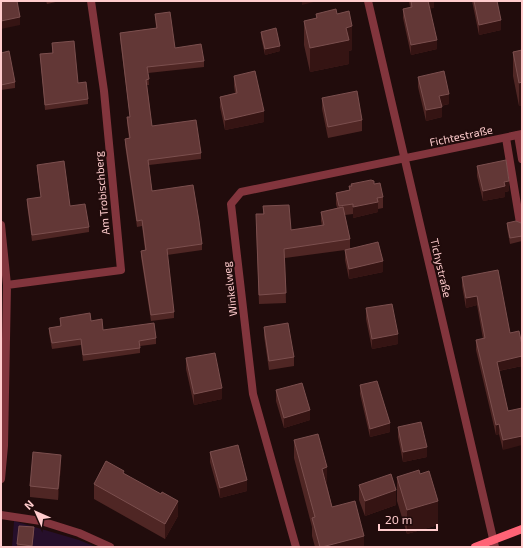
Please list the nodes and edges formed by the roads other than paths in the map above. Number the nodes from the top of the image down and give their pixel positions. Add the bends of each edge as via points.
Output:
1 (91, 1) edge
2 (368, 1) edge
3 (520, 135) edge
4 (506, 138) junction
5 (405, 159) junction
6 (522, 159) edge
7 (520, 223) edge
8 (1, 225) edge
9 (7, 285) junction
10 (1, 479) edge
11 (1, 515) edge
12 (522, 529) edge
13 (494, 544) edge
14 (110, 547) edge
15 (296, 547) edge
16 (475, 547) edge

1 - 9 street, Am Trobischberg via 104,91 121,270
2 - 5 street, Tichystraße
3 - 4 street, Fichtestraße
3 - 6 street
4 - 5 street, Fichtestraße
4 - 7 street
5 - 13 street, Tichystraße
5 - 15 street, Winkelweg via 241,192 231,204 253,394
8 - 9 street
9 - 10 street
11 - 14 street via 41,521 79,533
12 - 13 street
13 - 16 street

